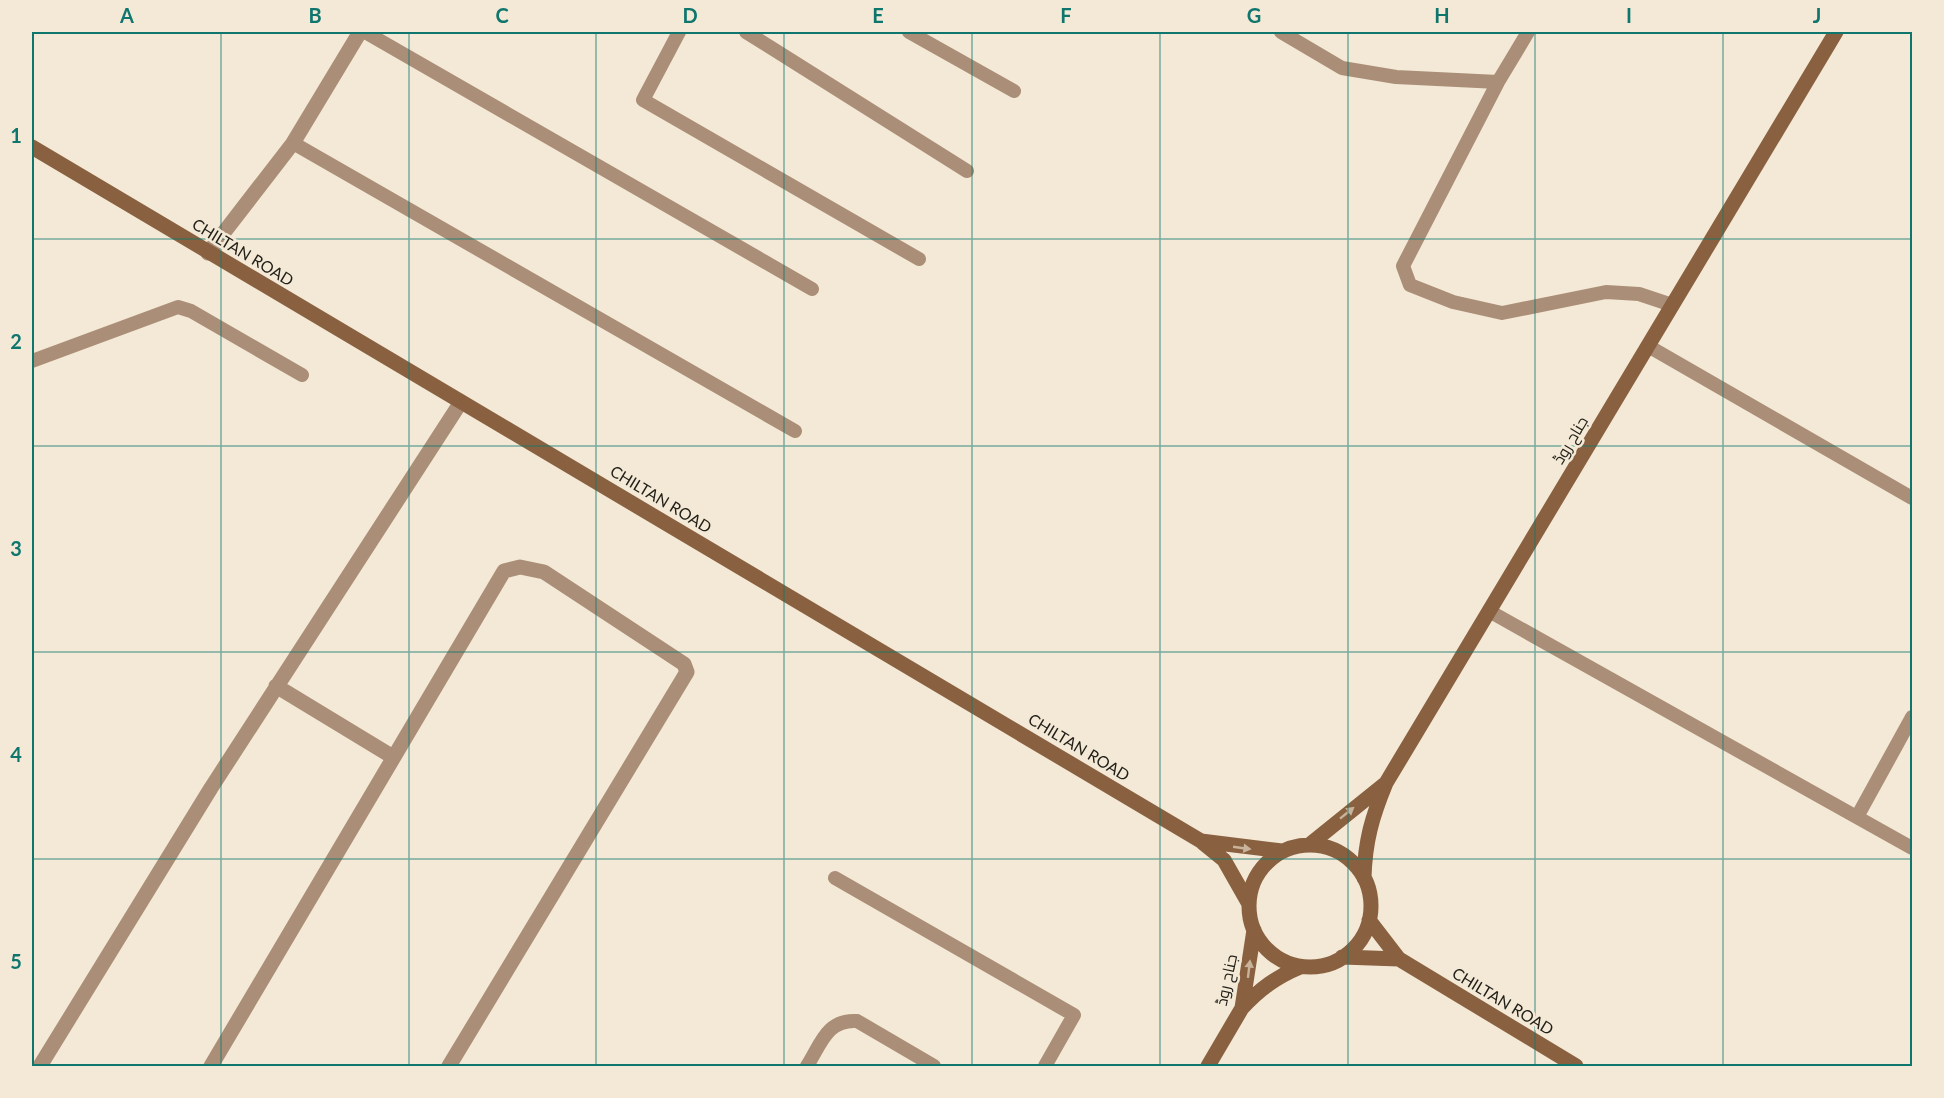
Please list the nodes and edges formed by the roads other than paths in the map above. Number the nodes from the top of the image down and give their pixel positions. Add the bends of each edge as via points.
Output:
1 (360, 32) edge
2 (365, 32) edge
3 (679, 32) edge
4 (746, 32) edge
5 (909, 32) edge
6 (1281, 32) edge
7 (1528, 32) edge
8 (1836, 32) edge
9 (1498, 82) junction
10 (1014, 92) dead end
11 (293, 143) junction
12 (32, 147) edge
13 (967, 171) dead end
14 (208, 253) junction
15 (919, 259) dead end
16 (812, 290) dead end
17 (1672, 305) junction
18 (1648, 345) junction
19 (32, 362) edge
20 (302, 375) dead end
21 (461, 402) junction
22 (795, 431) dead end
23 (1912, 498) edge
24 (1488, 611) junction
25 (276, 686) junction
26 (1912, 717) edge
27 (393, 757) junction
28 (1386, 783) junction
29 (1857, 817) junction
30 (1201, 841) junction
31 (1309, 845) junction
32 (1912, 848) edge
33 (1282, 851) junction
34 (835, 878) dead end
35 (1364, 878) junction
36 (1250, 904) junction
37 (1369, 920) junction
38 (1254, 930) junction
39 (1342, 957) junction
40 (1399, 959) junction
41 (1300, 967) junction
42 (1242, 1008) junction
43 (40, 1066) edge
44 (212, 1066) edge
45 (448, 1066) edge
46 (807, 1066) edge
47 (934, 1066) edge
48 (1045, 1066) edge
49 (1208, 1066) edge
50 (1576, 1066) edge

1 - 11 street
2 - 16 lane
3 - 15 lane via 643,100
4 - 13 lane
5 - 10 lane
6 - 9 lane via 1342,68 1395,77
7 - 9 lane
8 - 17 street, جناح روڈ
9 - 17 lane via 1402,266 1410,285 1453,302 1502,313 1606,292 1639,294
11 - 14 street
11 - 22 lane
12 - 14 street, CHILTAN ROAD
14 - 21 street, CHILTAN ROAD
17 - 18 street, جناح روڈ
18 - 23 lane
18 - 24 street, جناح روڈ
19 - 20 lane via 178,307
21 - 25 street
21 - 30 street, CHILTAN ROAD
24 - 28 street, جناح روڈ
24 - 29 lane
25 - 27 street
25 - 43 street
26 - 29 lane
27 - 44 street
27 - 45 street via 509,567 544,572 684,664 687,672
31 -> 28 street, جناح روڈ
28 - 35 street via 1365,846
29 - 32 lane
30 -> 33 street, CHILTAN ROAD
30 - 36 street via 1224,860
31 - 33 street
31 - 35 street via 1338,851 1353,862
33 - 36 street via 1255,877
34 - 48 lane via 1074,1015
35 - 37 street via 1371,896
36 - 38 street
37 - 39 street via 1360,939
37 - 40 street
38 - 41 street via 1278,958
42 -> 38 street, جناح روڈ
39 - 40 street, CHILTAN ROAD
39 - 41 street via 1327,964
40 - 50 street, CHILTAN ROAD
41 - 42 street via 1278,976
42 - 49 street, جناح روڈ
46 - 47 lane via 831,1028 847,1020 857,1021

